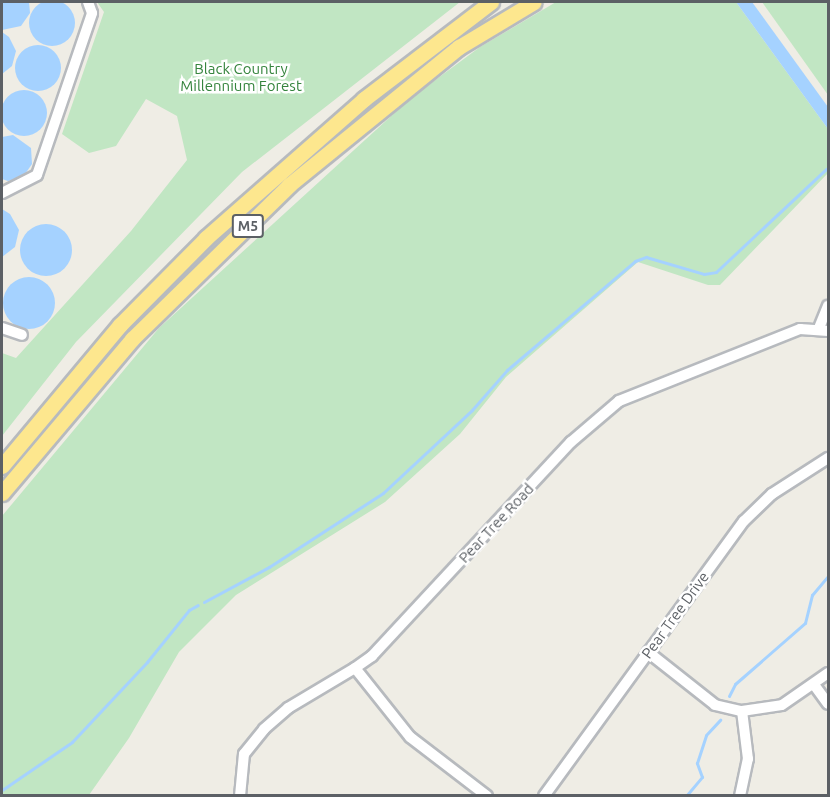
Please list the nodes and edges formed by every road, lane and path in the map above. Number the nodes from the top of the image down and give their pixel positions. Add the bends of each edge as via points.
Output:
1 (88, 2) edge
2 (491, 2) edge
3 (534, 2) edge
4 (2, 193) edge
5 (828, 306) edge
6 (2, 328) edge
7 (824, 329) edge
8 (22, 334) dead end
9 (828, 458) edge
10 (2, 466) edge
11 (2, 493) edge
12 (648, 652) junction
13 (355, 668) junction
14 (828, 673) edge
15 (815, 686) junction
16 (828, 704) edge
17 (742, 711) junction
18 (240, 795) edge
19 (487, 795) edge
20 (544, 795) edge
21 (740, 795) edge

1 - 4 street via 92,13 37,175
2 - 10 highway, M5 via 364,99 206,238 120,326
3 - 11 highway, M5 via 459,47 290,185 132,339
5 - 7 street
6 - 8 street
7 - 13 street, Pear Tree Road via 800,329 619,401 571,442 372,656
9 - 12 street, Pear Tree Drive via 772,494 744,521
12 - 17 street via 715,705
12 - 20 street, Pear Tree Drive
13 - 18 street, Pear Tree Road via 288,708 264,729 244,754
13 - 19 street via 410,737
14 - 15 street
15 - 16 street
15 - 17 street via 782,705
17 - 21 street via 748,759

